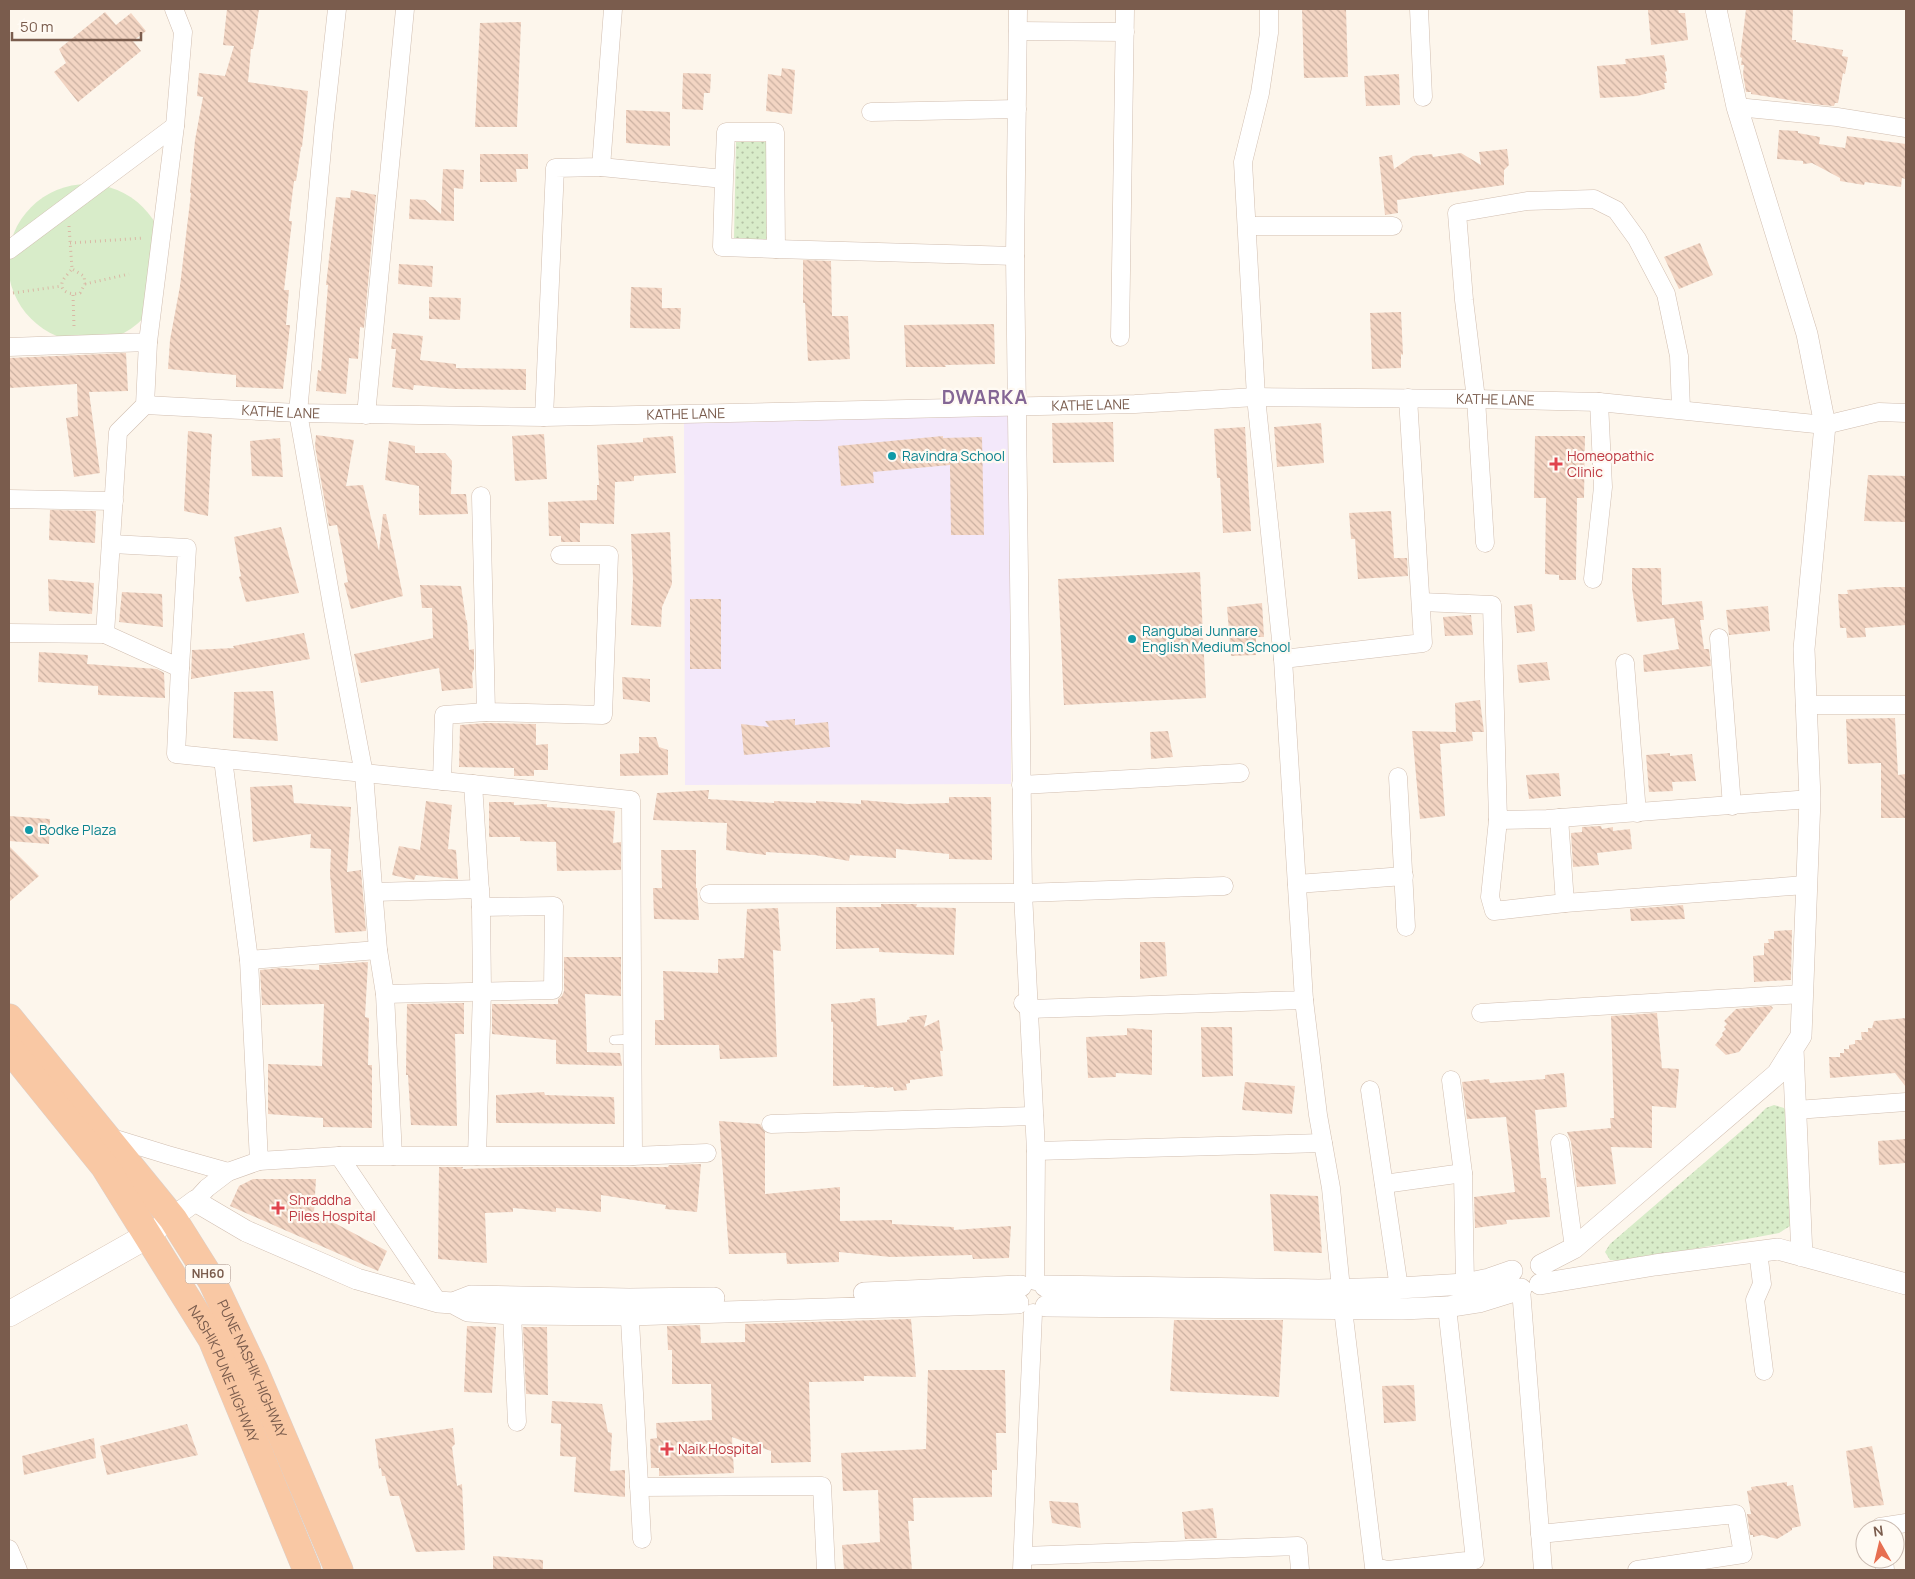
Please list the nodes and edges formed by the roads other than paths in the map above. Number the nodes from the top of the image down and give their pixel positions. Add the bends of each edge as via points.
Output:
1 (174, 9) edge
2 (337, 9) edge
3 (405, 9) edge
4 (613, 9) edge
5 (1018, 9) edge
6 (1125, 9) edge
7 (1269, 9) edge
8 (1419, 9) edge
9 (1716, 9) edge
10 (1018, 31) junction
11 (1125, 32) junction
12 (1423, 98) dead end
13 (1737, 107) junction
14 (1017, 109) junction
15 (871, 112) dead end
16 (175, 126) junction
17 (1906, 128) edge
18 (601, 167) junction
19 (724, 179) junction
20 (1247, 226) junction
21 (1393, 226) dead end
22 (776, 249) junction
23 (9, 250) edge
24 (1015, 256) junction
25 (1120, 337) dead end
26 (148, 342) junction
27 (9, 347) edge
28 (1256, 398) junction
29 (1408, 398) junction
30 (1476, 399) junction
31 (1599, 402) junction
32 (145, 404) junction
33 (1016, 406) junction
34 (1681, 409) junction
35 (1906, 413) edge
36 (298, 414) junction
37 (366, 414) junction
38 (544, 417) junction
39 (1825, 425) junction
40 (481, 496) dead end
41 (9, 499) edge
42 (114, 501) junction
43 (1485, 543) dead end
44 (112, 544) junction
45 (560, 555) dead end
46 (1593, 579) dead end
47 (1421, 602) junction
48 (9, 633) edge
49 (105, 634) junction
50 (1719, 638) dead end
51 (1283, 659) junction
52 (1625, 663) dead end
53 (180, 668) junction
54 (1805, 705) junction
55 (1906, 705) edge
56 (486, 712) junction
57 (223, 759) junction
58 (1240, 773) dead end
59 (364, 774) junction
60 (1398, 777) dead end
61 (442, 781) junction
62 (473, 784) junction
63 (1022, 785) junction
64 (1810, 799) junction
65 (1732, 806) junction
66 (1637, 813) junction
67 (1559, 818) junction
68 (1498, 820) junction
69 (1404, 876) junction
70 (1297, 884) junction
71 (1806, 885) junction
72 (1224, 886) dead end
73 (374, 892) junction
74 (1023, 893) junction
75 (709, 894) dead end
76 (480, 898) junction
77 (1565, 903) junction
78 (1406, 927) dead end
79 (378, 950) junction
80 (249, 960) junction
81 (482, 991) junction
82 (384, 994) junction
83 (1802, 994) junction
84 (1304, 1000) junction
85 (1026, 1006) junction
86 (1481, 1013) dead end
87 (9, 1018) edge
88 (632, 1039) junction
89 (614, 1040) dead end
90 (9, 1048) edge
91 (1793, 1049) junction
92 (1451, 1080) dead end
93 (1370, 1090) dead end
94 (1906, 1102) edge
95 (1796, 1110) junction
96 (1034, 1116) junction
97 (771, 1124) dead end
98 (105, 1135) junction
99 (1323, 1143) junction
100 (1560, 1143) dead end
101 (1036, 1151) junction
102 (707, 1153) dead end
103 (339, 1156) junction
104 (393, 1156) junction
105 (477, 1156) junction
106 (633, 1156) junction
107 (260, 1161) junction
108 (228, 1172) junction
109 (1463, 1173) junction
110 (1384, 1184) junction
111 (195, 1201) junction
112 (173, 1218) junction
113 (148, 1235) junction
114 (1574, 1248) junction
115 (1758, 1251) junction
116 (1802, 1256) junction
117 (1529, 1277) junction
118 (1465, 1284) junction
119 (1906, 1284) edge
120 (1399, 1288) junction
121 (1033, 1296) junction
122 (1342, 1300) junction
123 (445, 1302) junction
124 (629, 1307) junction
125 (1447, 1307) junction
126 (9, 1314) edge
127 (512, 1314) junction
128 (1764, 1371) dead end
129 (518, 1422) dead end
130 (639, 1488) junction
131 (1540, 1534) junction
132 (642, 1539) dead end
133 (9, 1549) edge
134 (1022, 1563) edge
135 (18, 1570) edge
136 (308, 1570) edge
137 (339, 1570) edge
138 (826, 1570) edge
139 (1300, 1570) edge
140 (1543, 1570) edge
141 (1636, 1570) edge

1 - 16 street via 183,32
2 - 36 street
3 - 37 street
4 - 18 street
5 - 10 street
6 - 11 street
7 - 20 street via 1269,33 1260,93 1244,162
8 - 12 street
9 - 13 street
10 - 11 street
10 - 14 street
11 - 25 street
13 - 17 street
13 - 39 street via 1807,334
14 - 15 street
14 - 24 street
16 - 23 street
16 - 26 street
18 - 19 street
18 - 38 street via 555,168
19 - 22 street via 722,247
19 - 22 street via 726,132 775,132
20 - 21 street
20 - 28 street
22 - 24 street
24 - 33 street
26 - 27 street
26 - 32 street
28 - 29 street, KATHE LANE
28 - 33 street, KATHE LANE
28 - 51 street
29 - 30 street, KATHE LANE
29 - 47 street
30 - 31 street, KATHE LANE
30 - 34 street via 1457,213 1527,201 1594,199 1616,210 1638,239 1666,294 1679,356
30 - 43 street
31 - 34 street, KATHE LANE
31 - 46 street via 1603,488
32 - 36 street, KATHE LANE
32 - 42 street via 118,432
33 - 38 street, KATHE LANE
33 - 63 street
34 - 39 street, KATHE LANE
35 - 39 street, KATHE LANE via 1879,412
36 - 37 street, KATHE LANE
36 - 59 street
37 - 38 street, KATHE LANE
39 - 54 street via 1804,649
40 - 56 street
41 - 42 street
42 - 44 street
44 - 49 street
44 - 53 street via 187,548
45 - 56 street via 609,555 603,714
47 - 51 street via 1423,643
47 - 68 street via 1492,605
48 - 49 street
49 - 53 street
50 - 65 street
51 - 70 street
52 - 66 street
53 - 57 street via 176,754
54 - 55 street
54 - 64 street
56 - 61 street via 444,715
57 - 59 street
57 - 80 street
58 - 63 street
59 - 61 street
59 - 73 street
60 - 69 street
61 - 62 street
62 - 76 street
62 - 88 street via 631,800
63 - 74 street
64 - 65 street
64 - 71 street
65 - 66 street
66 - 67 street
67 - 68 street
67 - 77 street
68 - 77 street via 1490,897 1494,911
69 - 70 street
69 - 78 street
70 - 84 street
71 - 77 street
71 - 83 street
72 - 74 street
73 - 76 street
73 - 79 street
74 - 75 street
74 - 85 street
76 - 81 street
76 - 81 street via 554,906 553,990
79 - 80 street
79 - 82 street
80 - 107 street
81 - 82 street
81 - 105 street
82 - 104 street
83 - 86 street
83 - 91 street via 1800,1036
84 - 85 street
84 - 99 street
85 - 96 street
87 - 98 highway, PUNE NASHIK HIGHWAY / NH60
88 - 89 lane
88 - 106 street
90 - 113 highway, NASHIK PUNE HIGHWAY / NH60 via 105,1167
91 - 95 street
91 - 114 street via 1777,1074
92 - 109 street
93 - 110 street
94 - 95 street
95 - 116 street
96 - 97 street
96 - 101 street
98 - 108 street
98 - 112 highway, PUNE NASHIK HIGHWAY / NH60
99 - 101 street
99 - 122 street via 1331,1188
100 - 114 street
101 - 121 street
102 - 106 street
103 - 104 street
103 - 107 street
103 - 123 street
104 - 105 street
105 - 106 street
107 - 108 street
108 - 111 street
109 - 110 street
109 - 118 street
110 - 120 street
111 - 112 street
111 - 123 street via 246,1231 357,1279
112 - 113 street
112 - 137 highway, PUNE NASHIK HIGHWAY / NH60 via 212,1281 254,1370
113 - 126 main road
113 - 136 highway, NASHIK PUNE HIGHWAY / NH60 via 212,1340
114 - 117 street
115 - 116 street via 1778,1249
115 - 117 street
115 - 128 street via 1762,1284 1755,1300
116 - 119 street
117 - 118 street
117 - 125 street via 1480,1302
117 - 131 street
118 - 120 street
120 - 122 street
121 - 122 street
121 - 124 street
121 - 134 street
122 - 125 street
122 - 125 street via 1374,1567 1388,1570 1475,1560
123 - 124 street via 471,1296
123 - 127 street via 468,1311
124 - 127 street
124 - 130 street
127 - 129 street
130 - 132 street
130 - 138 street via 822,1486
131 - 140 street
131 - 141 street via 1736,1514 1743,1554
133 - 135 street
134 - 139 street via 1298,1546

